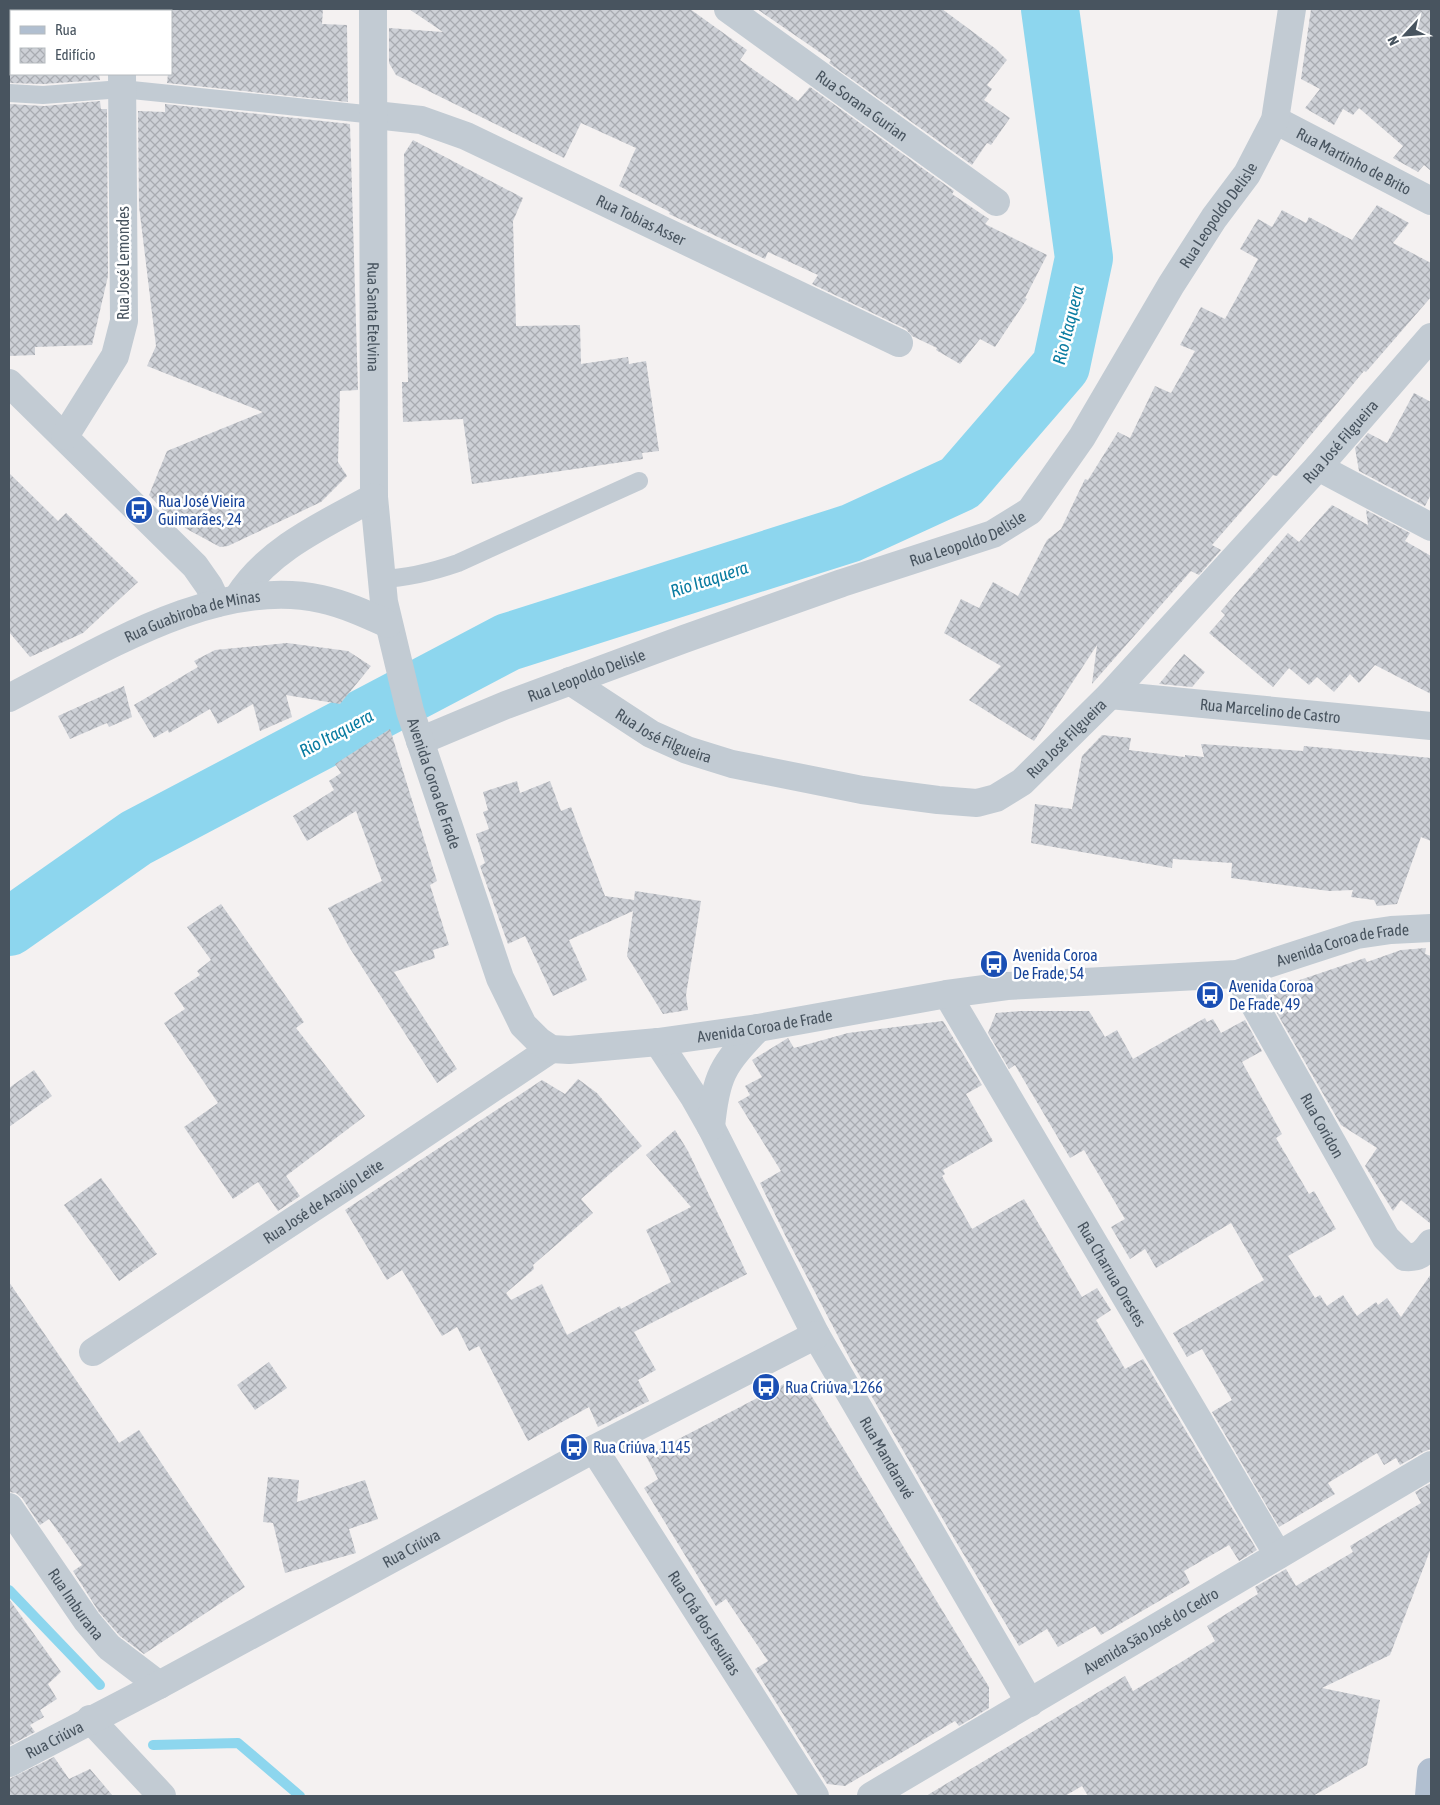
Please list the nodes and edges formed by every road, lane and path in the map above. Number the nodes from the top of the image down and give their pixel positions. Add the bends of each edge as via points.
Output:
1 (373, 9) edge
2 (728, 9) edge
3 (1292, 9) edge
4 (122, 81) edge
5 (9, 93) edge
6 (375, 115) junction
7 (1275, 120) junction
8 (1431, 201) edge
9 (996, 202) dead end
10 (1431, 337) edge
11 (899, 343) dead end
12 (9, 383) edge
13 (65, 436) junction
14 (1318, 467) junction
15 (638, 481) dead end
16 (374, 497) junction
17 (1431, 527) edge
18 (381, 579) junction
19 (227, 600) junction
20 (391, 635) junction
21 (570, 682) junction
22 (1110, 695) junction
23 (9, 698) edge
24 (1431, 726) edge
25 (420, 740) junction
26 (1431, 928) edge
27 (1236, 974) junction
28 (947, 994) junction
29 (758, 1028) junction
30 (658, 1042) junction
31 (550, 1049) junction
32 (711, 1127) junction
33 (1427, 1248) edge
34 (816, 1334) junction
35 (93, 1352) dead end
36 (594, 1449) junction
37 (1431, 1465) edge
38 (9, 1507) edge
39 (1278, 1555) junction
40 (151, 1689) junction
41 (1030, 1703) junction
42 (98, 1716) junction
43 (9, 1763) edge
44 (1431, 1772) edge
45 (162, 1796) edge
46 (815, 1796) edge
47 (871, 1796) edge
48 (1429, 1796) edge

1 - 6 street, Rua Santa Etelvina
2 - 9 street, Rua Sorana Gurian
3 - 7 street, Rua Leopoldo Delisle
4 - 5 lane via 43,95
4 - 6 lane
4 - 13 street, Rua José Lemondes via 124,321 115,356
6 - 11 street, Rua Tobias Asser via 421,120 466,136
6 - 16 street, Rua Santa Etelvina
7 - 8 street, Rua Martinho de Brito
7 - 21 street, Rua Leopoldo Delisle via 1247,174 1170,285 1082,437 1030,511 993,534 842,583
10 - 14 street, Rua José Filgueira
12 - 13 street
13 - 19 street via 195,566 209,586
14 - 17 street
14 - 22 street, Rua José Filgueira
15 - 18 lane via 458,563 425,574
16 - 18 street, Rua Santa Etelvina
16 - 19 street via 264,563
18 - 20 street, Rua Santa Etelvina
19 - 20 street, Rua Guabiroba de Minas via 278,596 319,598 363,612
19 - 23 street, Rua Guabiroba de Minas via 130,637
20 - 25 street, Avenida Coroa de Frade
21 - 22 street, Rua José Filgueira via 651,734 687,750 732,764 862,790 977,803 996,798 1022,782
21 - 25 street, Rua Leopoldo Delisle
22 - 24 street, Rua Marcelino de Castro
25 - 31 street, Avenida Coroa de Frade via 500,978 523,1025
26 - 27 street, Avenida Coroa de Frade via 1357,935
27 - 28 street, Avenida Coroa de Frade via 1007,986
27 - 33 street, Rua Coridon via 1386,1238 1405,1257 1415,1258
28 - 29 street, Avenida Coroa de Frade
28 - 39 street, Rua Charrua Orestes
29 - 30 street, Avenida Coroa de Frade
29 - 32 street via 732,1055 721,1073
30 - 31 street, Avenida Coroa de Frade
30 - 32 street, Rua Mandaravé
31 - 35 street, Rua José de Araújo Leite
32 - 34 street, Rua Mandaravé
34 - 36 street, Rua Criúva
34 - 41 street, Rua Mandaravé
36 - 40 street, Rua Criúva
36 - 46 street, Rua Chá dos Jesuítas
37 - 39 street, Avenida São José do Cedro
38 - 40 street, Rua Imburana via 87,1621
39 - 41 street, Avenida São José do Cedro
40 - 42 street, Rua Criúva
41 - 47 street, Avenida São José do Cedro
42 - 43 street, Rua Criúva
42 - 45 street
44 - 48 main road

